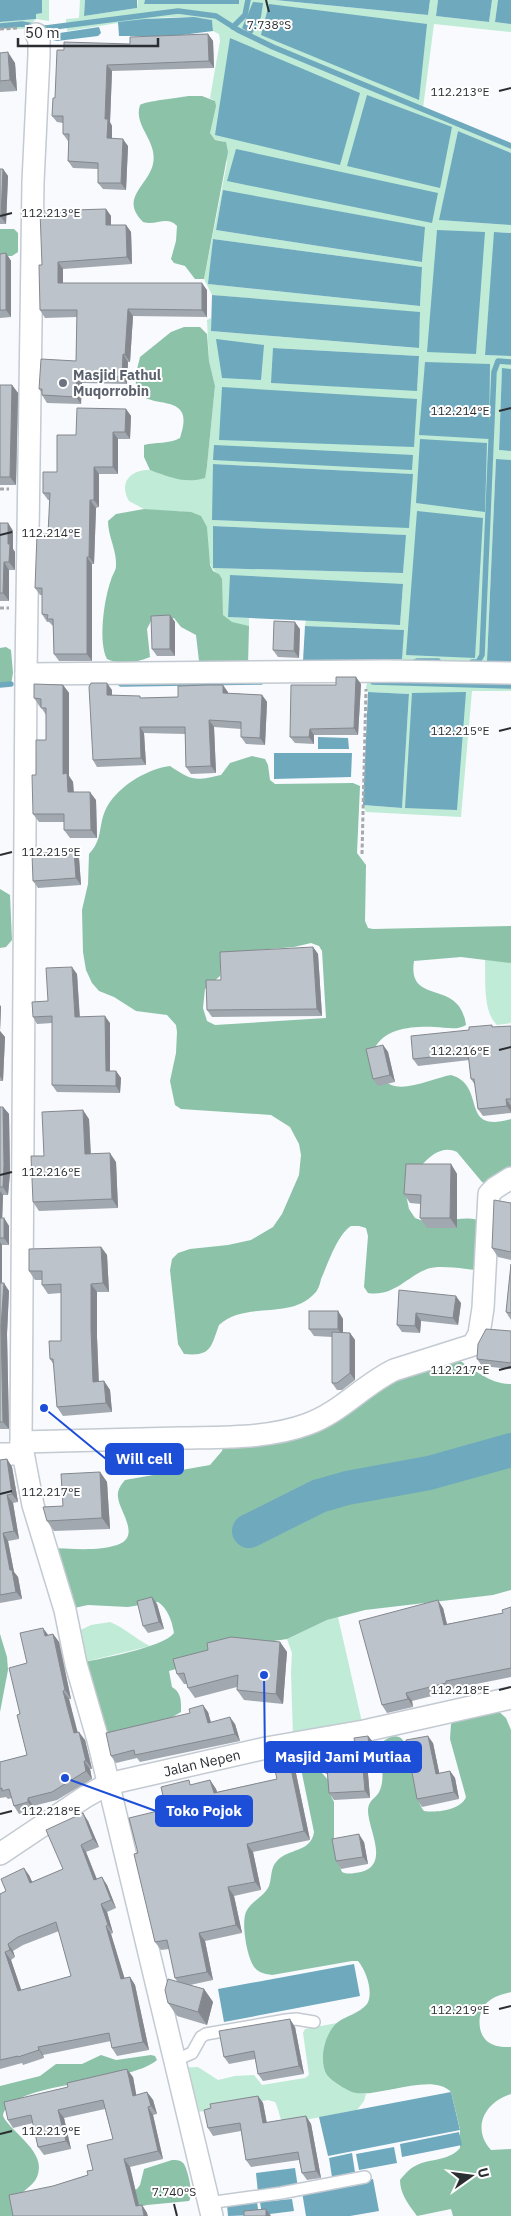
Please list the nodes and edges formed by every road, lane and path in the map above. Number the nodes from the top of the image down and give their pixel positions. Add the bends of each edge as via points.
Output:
1 (36, 34) dead end
2 (369, 671) junction
3 (511, 673) edge
4 (26, 674) junction
5 (362, 854) dead end
6 (511, 1178) edge
7 (21, 1448) junction
8 (0, 1454) edge
9 (511, 1698) edge
10 (108, 1784) junction
11 (0, 1854) edge
12 (314, 2022) dead end
13 (174, 2061) junction
14 (365, 2177) dead end
15 (210, 2209) edge

1 - 4 street via 39,54 33,182
2 - 3 street
2 - 4 street
2 - 5 path
4 - 7 street
6 - 7 street via 489,1194 483,1308 479,1334 473,1345 383,1375 335,1412 283,1432
7 - 8 street
7 - 10 street
9 - 10 street, Jalan Nepen
10 - 11 street, Jalan Nepen
10 - 13 street
12 - 13 lane via 286,2020 206,2034 192,2053
13 - 15 street
14 - 15 lane

